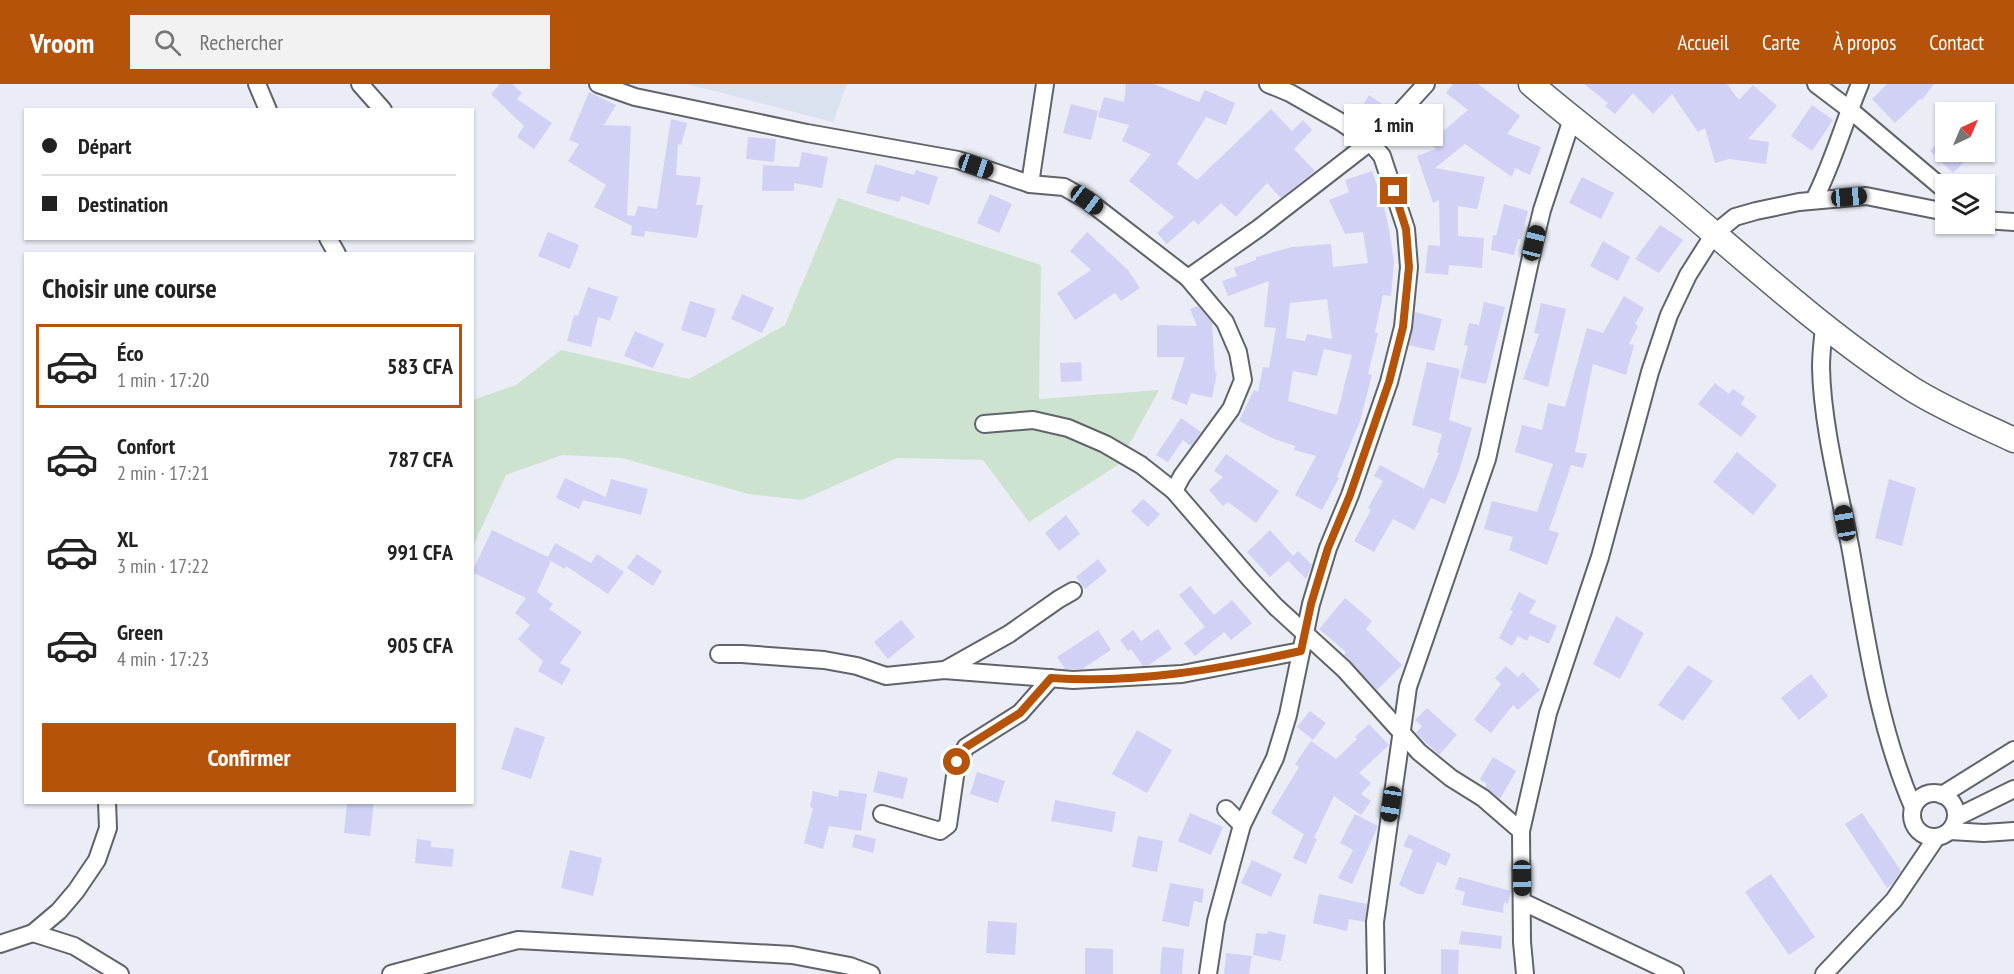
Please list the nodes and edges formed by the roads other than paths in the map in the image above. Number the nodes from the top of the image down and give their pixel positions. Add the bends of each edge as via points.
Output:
1 (257, 84) edge
2 (360, 84) edge
3 (598, 84) edge
4 (1045, 84) edge
5 (1268, 84) edge
6 (1426, 84) edge
7 (1532, 84) edge
8 (1816, 84) edge
9 (1860, 84) edge
10 (267, 108) edge
11 (381, 108) edge
12 (1849, 109) junction
13 (1572, 119) junction
14 (1370, 142) junction
15 (1935, 182) edge
16 (1030, 184) junction
17 (1814, 200) junction
18 (1935, 210) edge
19 (1995, 221) edge
20 (2014, 222) edge
21 (1714, 234) junction
22 (1188, 278) junction
23 (1824, 326) junction
24 (984, 424) dead end
25 (2014, 440) edge
26 (1173, 491) junction
27 (1073, 591) dead end
28 (1304, 633) junction
29 (1301, 651) junction
30 (719, 654) dead end
31 (944, 670) junction
32 (1051, 678) junction
33 (1402, 734) junction
34 (2014, 750) edge
35 (2014, 789) edge
36 (1942, 795) junction
37 (107, 804) edge
38 (1913, 807) junction
39 (1226, 809) dead end
40 (882, 814) dead end
41 (1242, 825) junction
42 (1948, 829) junction
43 (1521, 831) junction
44 (2014, 831) edge
45 (1523, 902) junction
46 (33, 933) junction
47 (0, 944) edge
48 (437, 968) edge
49 (849, 970) edge
50 (120, 974) edge
51 (391, 974) edge
52 (871, 974) edge
53 (1208, 974) edge
54 (1376, 974) edge
55 (1525, 974) edge
56 (1675, 974) edge
57 (1824, 974) edge

1 - 10 street
2 - 11 street
3 - 16 street via 634,97 958,160
4 - 16 street
5 - 14 street via 1290,93
6 - 14 street
7 - 13 main road
8 - 12 street
9 - 12 street
12 - 15 street
12 - 17 street
13 - 21 main road
13 - 33 street via 1542,210 1487,459 1408,687
14 - 22 street
14 - 28 street via 1382,156 1406,229 1409,267 1403,327 1389,382 1328,548
16 - 22 street via 1064,187 1087,200
17 - 18 street via 1866,196
17 - 21 street via 1735,217
19 - 20 street
21 - 23 main road
21 - 43 street via 1669,315 1650,372 1600,557 1548,713
22 - 26 street via 1225,322 1238,352 1243,380 1231,409
23 - 25 main road via 1914,390
23 - 38 street via 1821,366 1825,411 1859,596 1882,716
24 - 26 street via 1033,420 1068,428 1106,444
26 - 28 street via 1250,579
27 - 31 street via 1009,634
28 - 29 street
28 - 33 street via 1344,669
29 - 32 street via 1182,674
29 - 41 street via 1275,758
30 - 31 street via 824,660 886,676
31 - 32 street
32 - 40 street via 1020,713 966,747 957,762 948,825 940,831
33 - 43 street via 1451,778 1483,798
33 - 54 street via 1375,922
34 - 36 street
35 - 42 street
36 - 38 street via 1922,796
36 - 42 street via 1953,804
37 - 46 street via 108,828 97,860 59,911
38 - 42 street via 1916,829 1929,837
39 - 41 street
41 - 53 street via 1216,921
42 - 44 street
42 - 57 street via 1894,900
43 - 45 street
45 - 55 street
45 - 56 street
46 - 47 street
46 - 50 street via 74,946
48 - 49 street via 519,940 792,955
48 - 51 street
49 - 52 street

